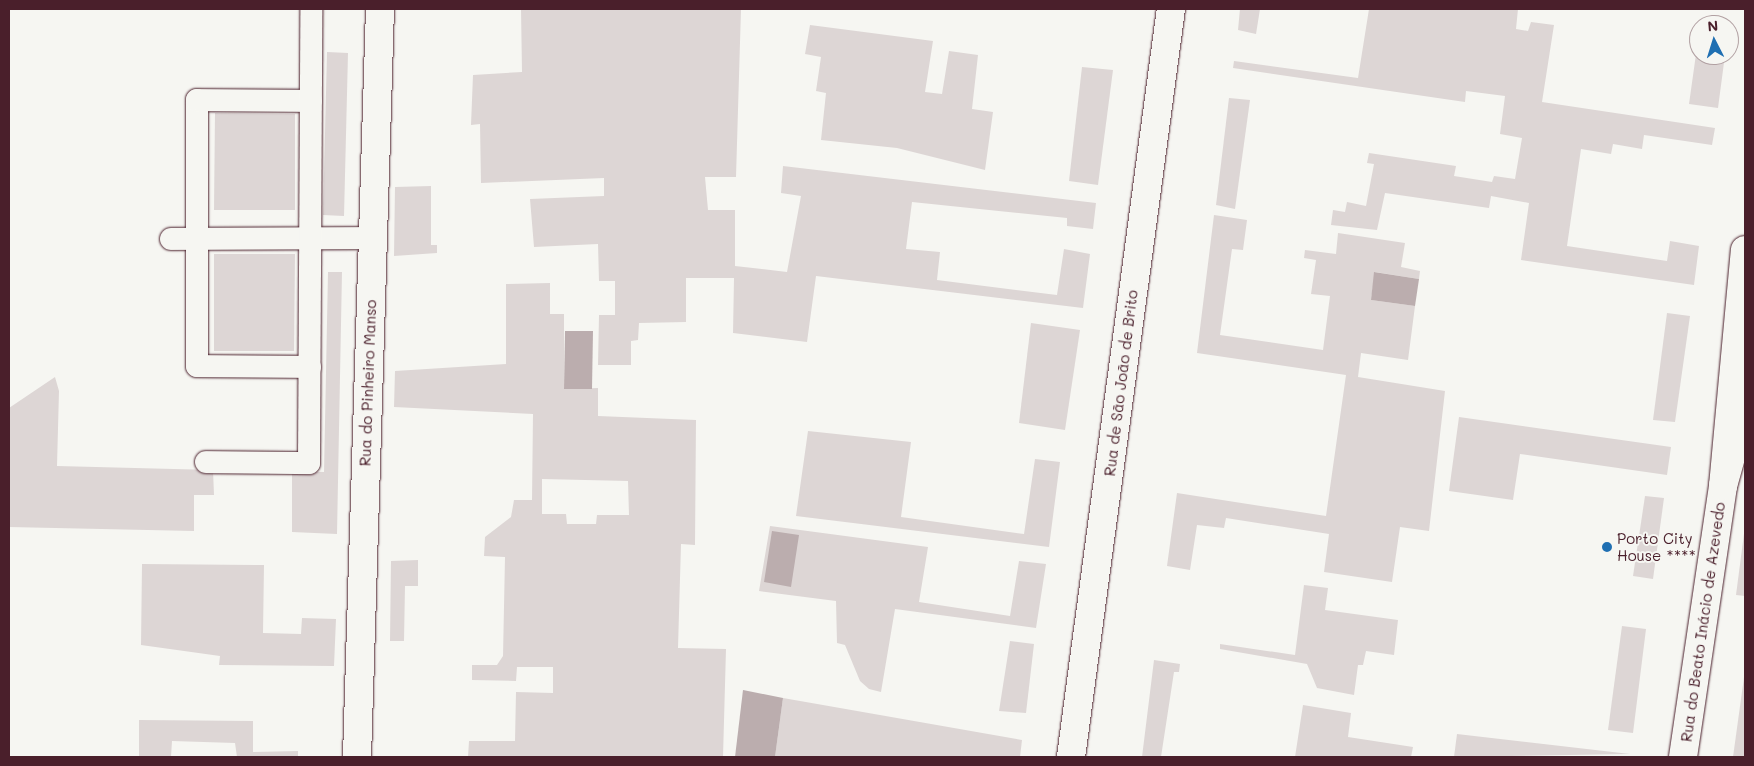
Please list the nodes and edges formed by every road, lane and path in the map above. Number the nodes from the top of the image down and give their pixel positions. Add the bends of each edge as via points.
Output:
1 (311, 9) edge
2 (373, 9) edge
3 (380, 9) edge
4 (1171, 9) edge
5 (311, 101) junction
6 (373, 238) junction
7 (170, 239) dead end
8 (197, 239) junction
9 (310, 239) junction
10 (1745, 250) edge
11 (310, 367) junction
12 (1745, 407) edge
13 (206, 462) dead end
14 (1723, 486) junction
15 (357, 757) edge
16 (1071, 757) edge
17 (1683, 757) edge

1 - 5 lane
2 - 3 lane
3 - 6 main road, Rua do Pinheiro Manso
4 - 16 main road, Rua de São João de Brito
5 - 8 lane via 197,100
5 - 9 lane
6 - 9 lane
6 - 15 main road, Rua do Pinheiro Manso
7 - 8 lane
8 - 9 lane
8 - 11 lane via 197,366
9 - 11 lane
10 - 14 main road
11 - 13 lane via 309,462
12 - 14 main road
14 - 17 main road, Rua do Beato Inácio de Azevedo

